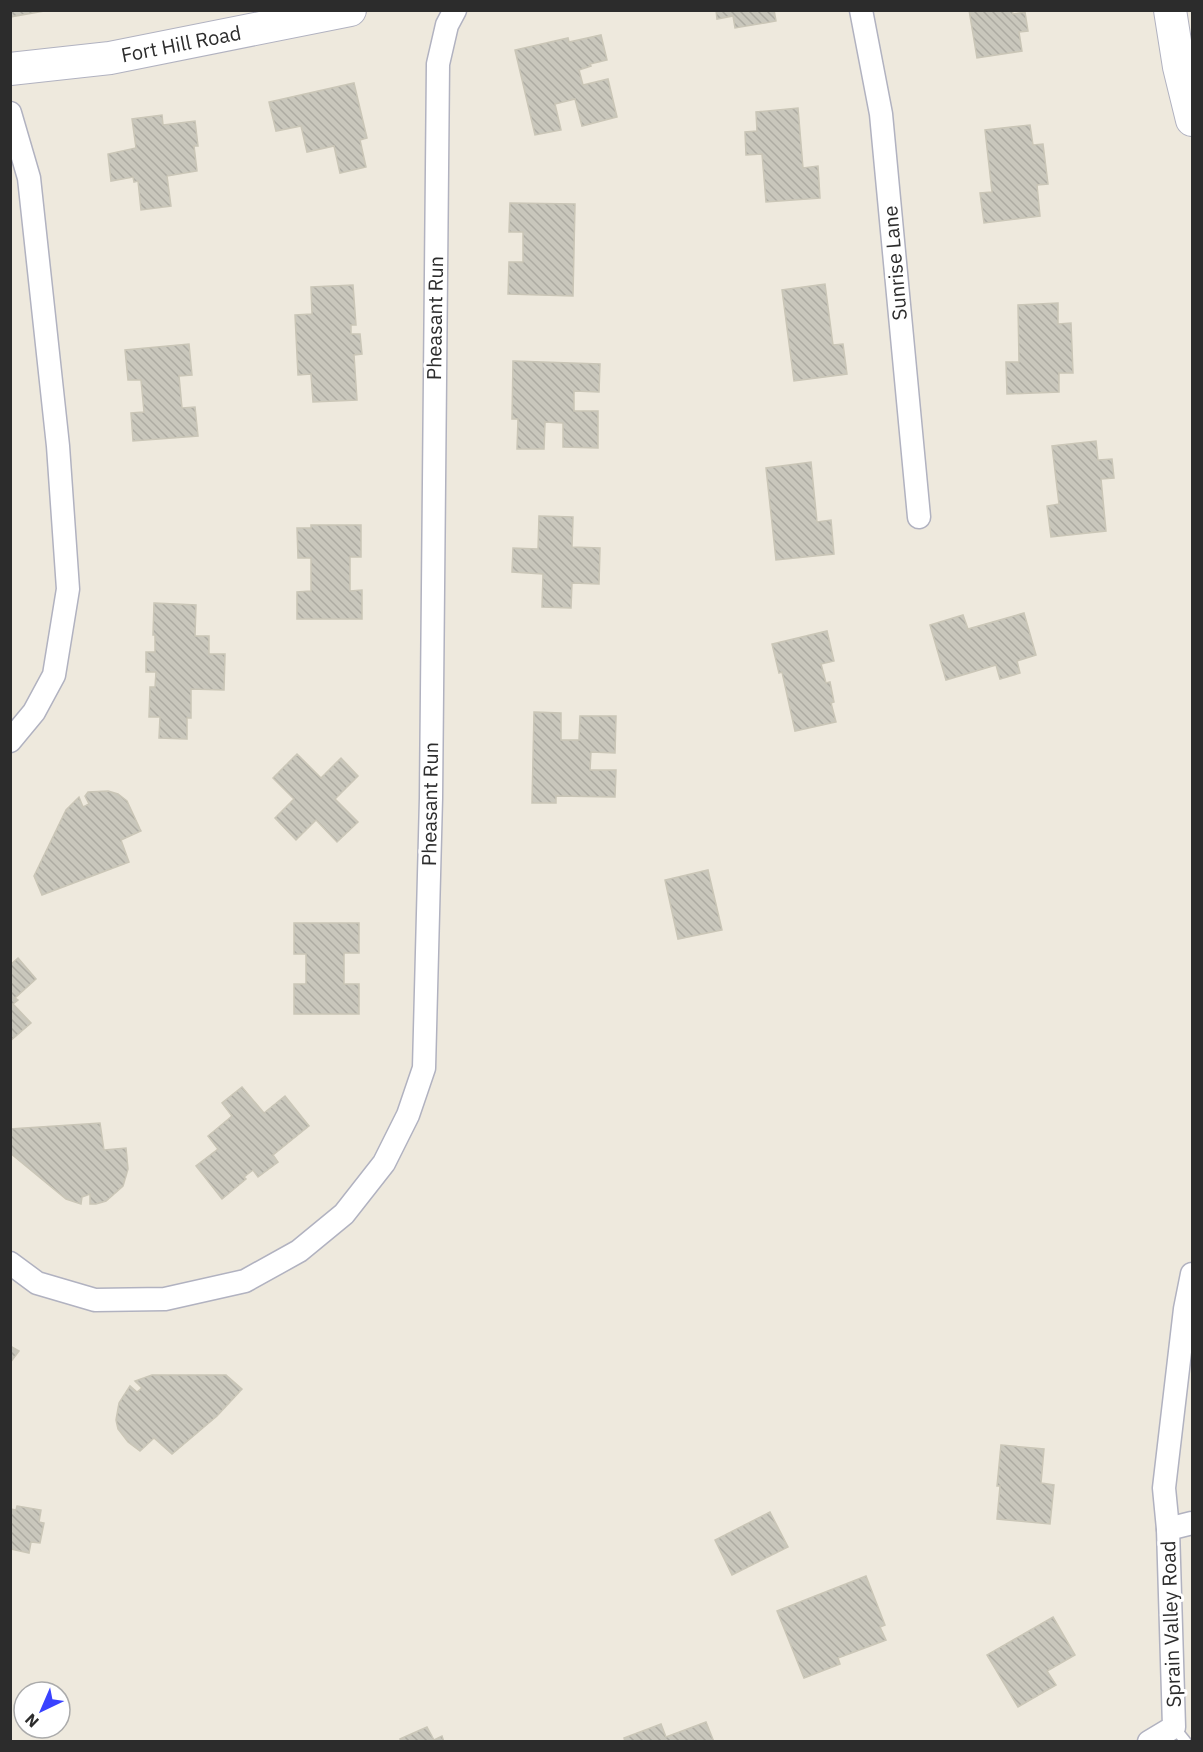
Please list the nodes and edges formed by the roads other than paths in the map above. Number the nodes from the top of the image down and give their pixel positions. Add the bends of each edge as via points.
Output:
1 (350, 10) edge
2 (455, 10) edge
3 (861, 10) edge
4 (1170, 10) edge
5 (10, 69) edge
6 (10, 113) edge
7 (1192, 120) edge
8 (919, 517) dead end
9 (10, 741) edge
10 (10, 1263) edge
11 (1192, 1274) edge
12 (1192, 1523) edge
13 (1168, 1529) junction
14 (1180, 1734) edge
15 (1149, 1742) edge

1 - 5 street, Fort Hill Road via 110,58
2 - 10 street, Pheasant Run via 447,25 438,64 431,798 424,1068 408,1115 384,1163 344,1214 299,1251 245,1281 165,1299 95,1300 37,1282
3 - 8 street, Sunrise Lane via 881,114
4 - 7 street
6 - 9 street via 29,178 58,446 68,589 54,675 34,712
11 - 13 street, Sprain Valley Road via 1164,1488
12 - 13 street
13 - 14 street, Sprain Valley Road
14 - 15 street, Sprain Valley Road

